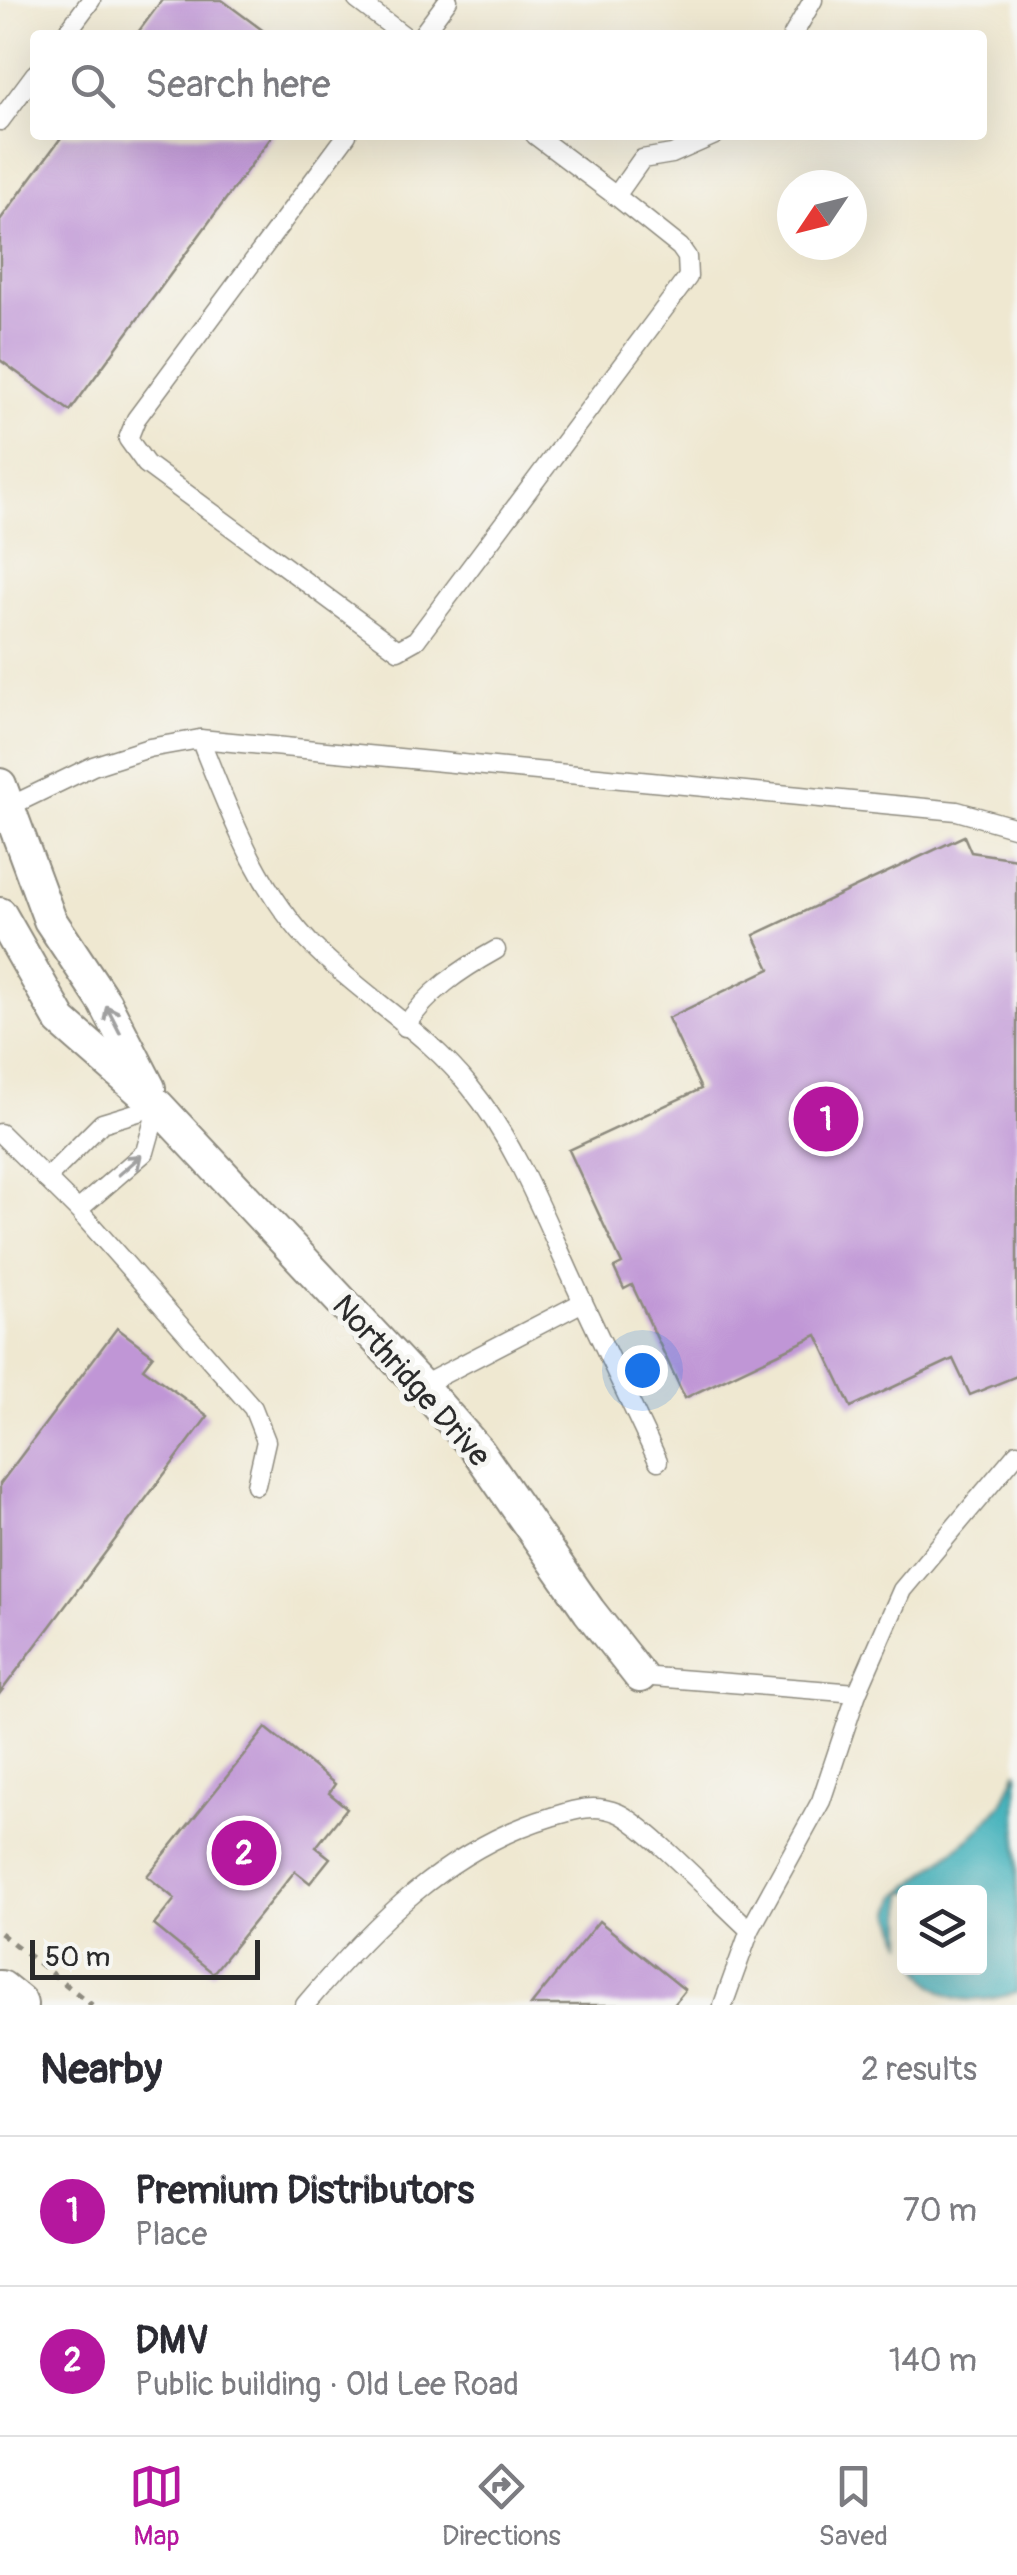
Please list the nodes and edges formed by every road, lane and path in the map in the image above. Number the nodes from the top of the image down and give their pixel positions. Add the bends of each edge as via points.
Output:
1 (91, 0) edge
2 (358, 0) edge
3 (448, 0) edge
4 (814, 0) edge
5 (68, 30) edge
6 (397, 30) edge
7 (426, 30) edge
8 (796, 30) edge
9 (30, 81) edge
10 (0, 121) edge
11 (343, 140) edge
12 (542, 140) edge
13 (704, 140) edge
14 (616, 196) junction
15 (200, 739) junction
16 (2, 801) edge
17 (1017, 828) edge
18 (0, 914) edge
19 (496, 950) dead end
20 (405, 1028) junction
21 (158, 1106) junction
22 (0, 1133) edge
23 (46, 1178) junction
24 (78, 1210) junction
25 (583, 1302) junction
26 (422, 1386) junction
27 (1017, 1453) edge
28 (658, 1461) dead end
29 (256, 1485) dead end
30 (640, 1676) joint
31 (857, 1693) junction
32 (750, 1930) junction
33 (0, 1934) edge
34 (0, 1992) edge
35 (16, 2005) edge
36 (92, 2005) edge
37 (306, 2005) edge
38 (723, 2005) edge

1 - 5 lane
2 - 6 lane
3 - 7 lane
4 - 8 lane
9 - 10 lane
11 - 14 lane via 136,419 128,439 146,464 398,650 416,640 688,277 680,247
12 - 14 lane
13 - 14 lane via 642,159
15 - 16 lane via 150,748
15 - 17 lane via 957,811
15 - 20 lane via 241,842 276,900 314,947
21 -> 16 street, Northridge Drive via 105,1003 50,920
18 - 21 street, Northridge Drive via 61,1021
19 - 20 lane via 449,978
20 - 25 lane via 467,1083 492,1116
21 - 23 lane via 102,1123
24 -> 21 lane via 145,1152
21 - 26 street, Northridge Drive
22 - 23 lane
23 - 24 lane
24 - 29 lane via 252,1408 266,1442
25 - 26 lane
25 - 28 lane
26 - 30 street, Northridge Drive via 478,1451
27 - 31 lane via 902,1590
30 - 31 lane
31 - 32 lane via 820,1801
32 - 37 lane via 620,1814 587,1806 522,1826 450,1862 381,1923
32 - 38 lane
33 - 36 path
34 - 35 street

